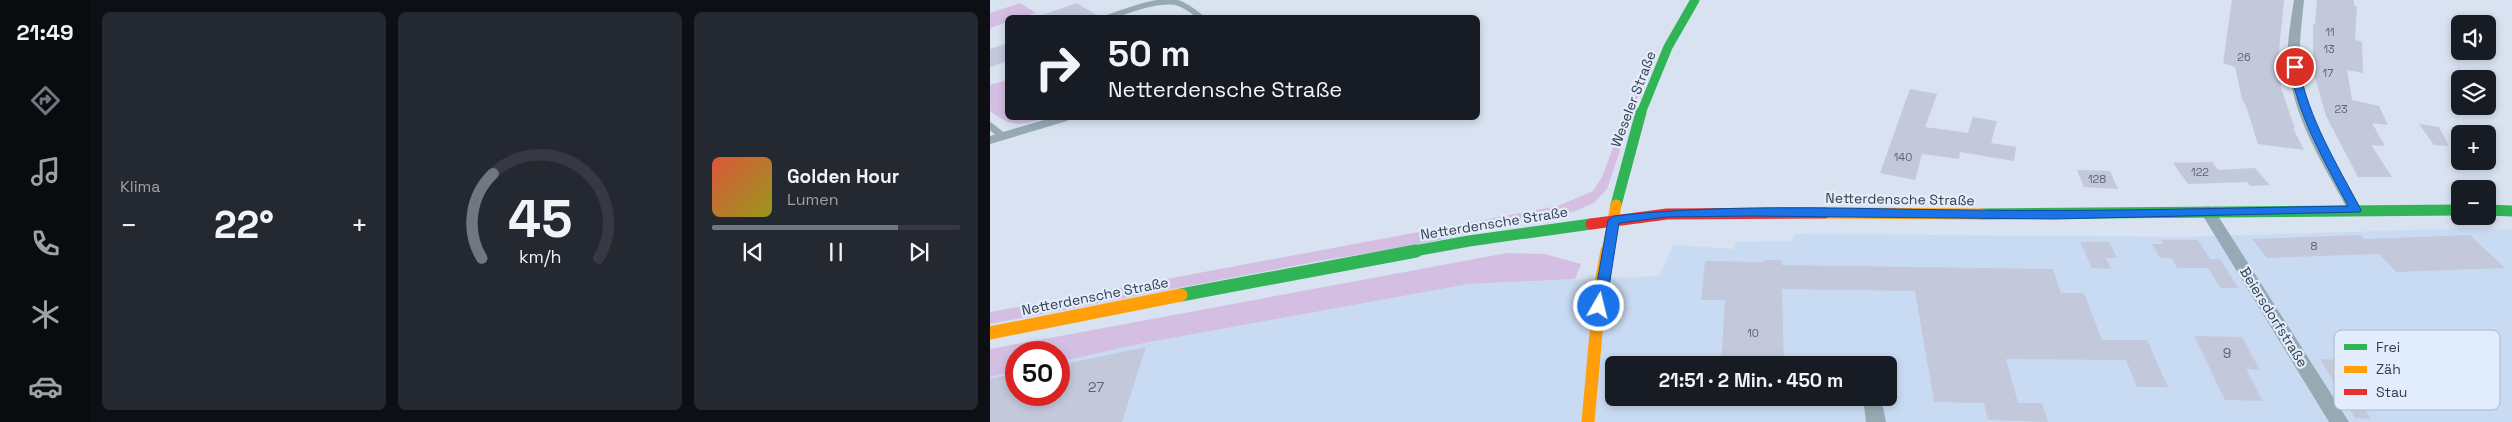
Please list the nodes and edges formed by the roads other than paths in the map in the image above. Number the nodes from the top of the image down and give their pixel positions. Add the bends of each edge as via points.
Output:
1 (1695, 0) edge
2 (2299, 0) edge
3 (1116, 15) edge
4 (1197, 15) edge
5 (1055, 120) edge
6 (990, 126) edge
7 (996, 138) edge
8 (2356, 210) junction
9 (2451, 210) edge
10 (2496, 210) edge
11 (2512, 211) edge
12 (2208, 212) junction
13 (1614, 220) junction
14 (990, 333) edge
15 (1873, 406) edge
16 (1588, 422) edge
17 (1876, 422) edge
18 (2339, 422) edge

1 - 13 main road, Weseler Straße via 1665,55 1641,113 1625,164
2 - 8 street via 2295,67 2298,87 2324,152
3 - 4 lane via 1170,1
5 - 7 street
6 - 7 lane
8 - 9 main road, Netterdensche Straße
8 - 12 main road, Netterdensche Straße
10 - 11 main road
12 - 13 main road, Netterdensche Straße via 2054,215 1750,212 1667,214
12 - 18 street, Beiersdorfstraße
13 - 14 main road, Netterdensche Straße via 1469,241
13 - 16 main road, Weseler Straße via 1591,360
15 - 17 street

